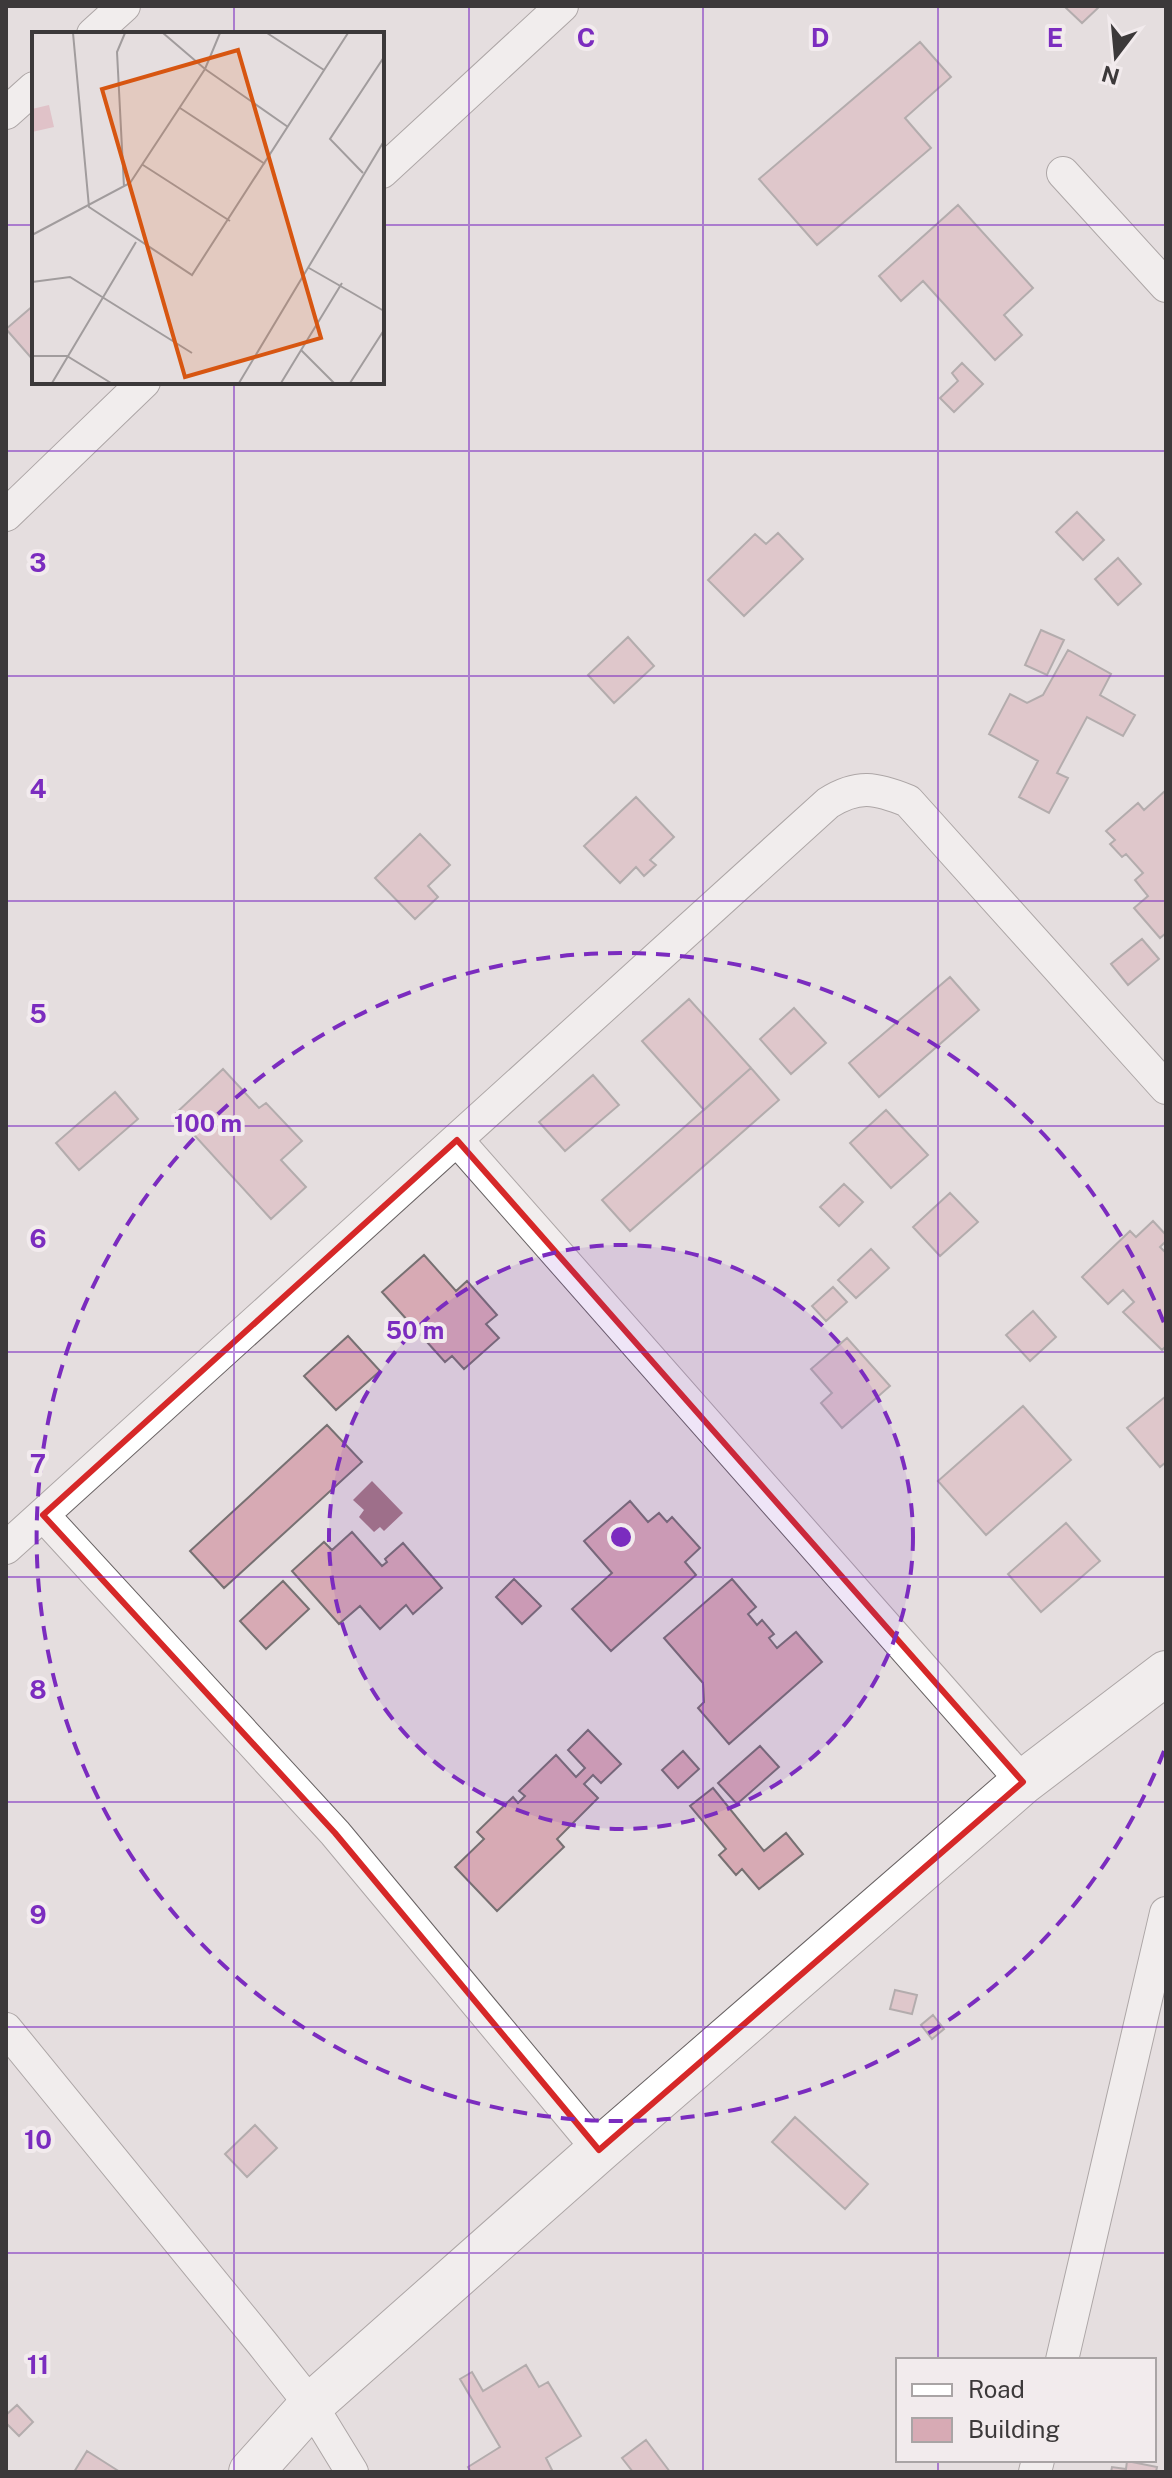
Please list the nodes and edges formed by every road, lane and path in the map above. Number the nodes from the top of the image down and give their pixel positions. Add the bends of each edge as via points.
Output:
1 (124, 6) edge
2 (562, 6) edge
3 (95, 32) edge
4 (32, 90) edge
5 (6, 113) edge
6 (384, 170) edge
7 (1063, 173) dead end
8 (1166, 286) edge
9 (142, 384) edge
10 (6, 515) edge
11 (1166, 1088) edge
12 (457, 1140) junction
13 (43, 1515) junction
14 (6, 1548) edge
15 (1166, 1673) edge
16 (1023, 1782) junction
17 (1166, 1913) edge
18 (6, 2029) edge
19 (599, 2150) junction
20 (1062, 2358) edge
21 (311, 2405) junction
22 (251, 2472) edge
23 (352, 2472) edge

1 - 3 street
2 - 6 street
4 - 5 street
7 - 8 street
9 - 10 street
11 - 12 street via 908,801 865,789 845,792 828,803
12 - 13 street
12 - 16 street
13 - 14 street
13 - 19 street via 335,1833
15 - 16 street
16 - 19 street
17 - 20 street
18 - 21 street
19 - 21 street
21 - 22 street
21 - 23 street

